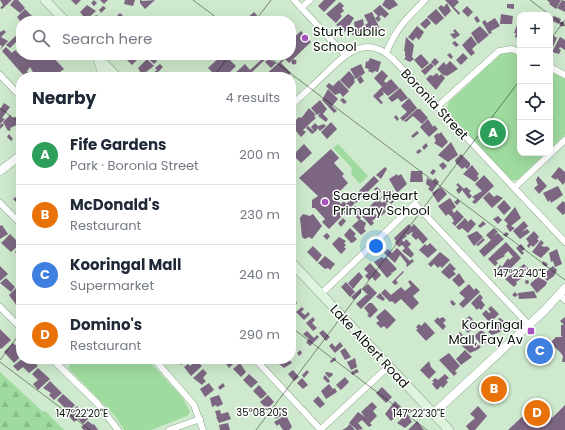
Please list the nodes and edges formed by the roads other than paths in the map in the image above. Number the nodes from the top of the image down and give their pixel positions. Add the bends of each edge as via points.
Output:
1 (45, 0) edge
2 (294, 0) edge
3 (310, 0) edge
4 (425, 0) edge
5 (301, 8) junction
6 (60, 16) edge
7 (517, 51) edge
8 (386, 52) junction
9 (345, 55) junction
10 (98, 60) edge
11 (101, 60) edge
12 (553, 69) edge
13 (102, 72) edge
14 (112, 72) edge
15 (0, 75) edge
16 (565, 75) edge
17 (16, 92) edge
18 (296, 101) edge
19 (437, 107) junction
20 (565, 140) edge
21 (16, 159) edge
22 (0, 171) edge
23 (514, 188) junction
24 (0, 203) edge
25 (16, 219) edge
26 (565, 242) edge
27 (296, 267) edge
28 (321, 294) junction
29 (563, 294) edge
30 (0, 307) edge
31 (16, 323) edge
32 (529, 325) junction
33 (57, 364) edge
34 (158, 364) edge
35 (260, 364) edge
36 (389, 366) junction
37 (434, 413) junction
38 (200, 419) junction
39 (118, 430) edge
40 (170, 430) edge
41 (203, 430) edge
42 (321, 430) edge
43 (449, 430) edge

1 - 6 main road
2 - 5 street
3 - 5 street
4 - 8 street via 396,30
5 - 9 street
7 - 19 street via 499,51
8 - 9 street via 379,48 365,47
8 - 19 street, Boronia Street
9 - 18 street
10 - 13 main road
11 - 14 main road
12 - 16 street
15 - 17 street
19 - 23 street, Boronia Street
20 - 23 street
21 - 22 street
23 - 26 street, Boronia Street
24 - 25 street
27 - 28 main road, Lake Albert Road
28 - 32 street via 415,204
28 - 36 main road, Lake Albert Road
29 - 32 street
30 - 31 street
32 - 37 street
33 - 39 street via 98,404
34 - 38 street via 194,405
35 - 42 street
36 - 37 main road, Lake Albert Road
36 - 42 street
37 - 43 main road, Lake Albert Road
38 - 40 street
38 - 41 street

